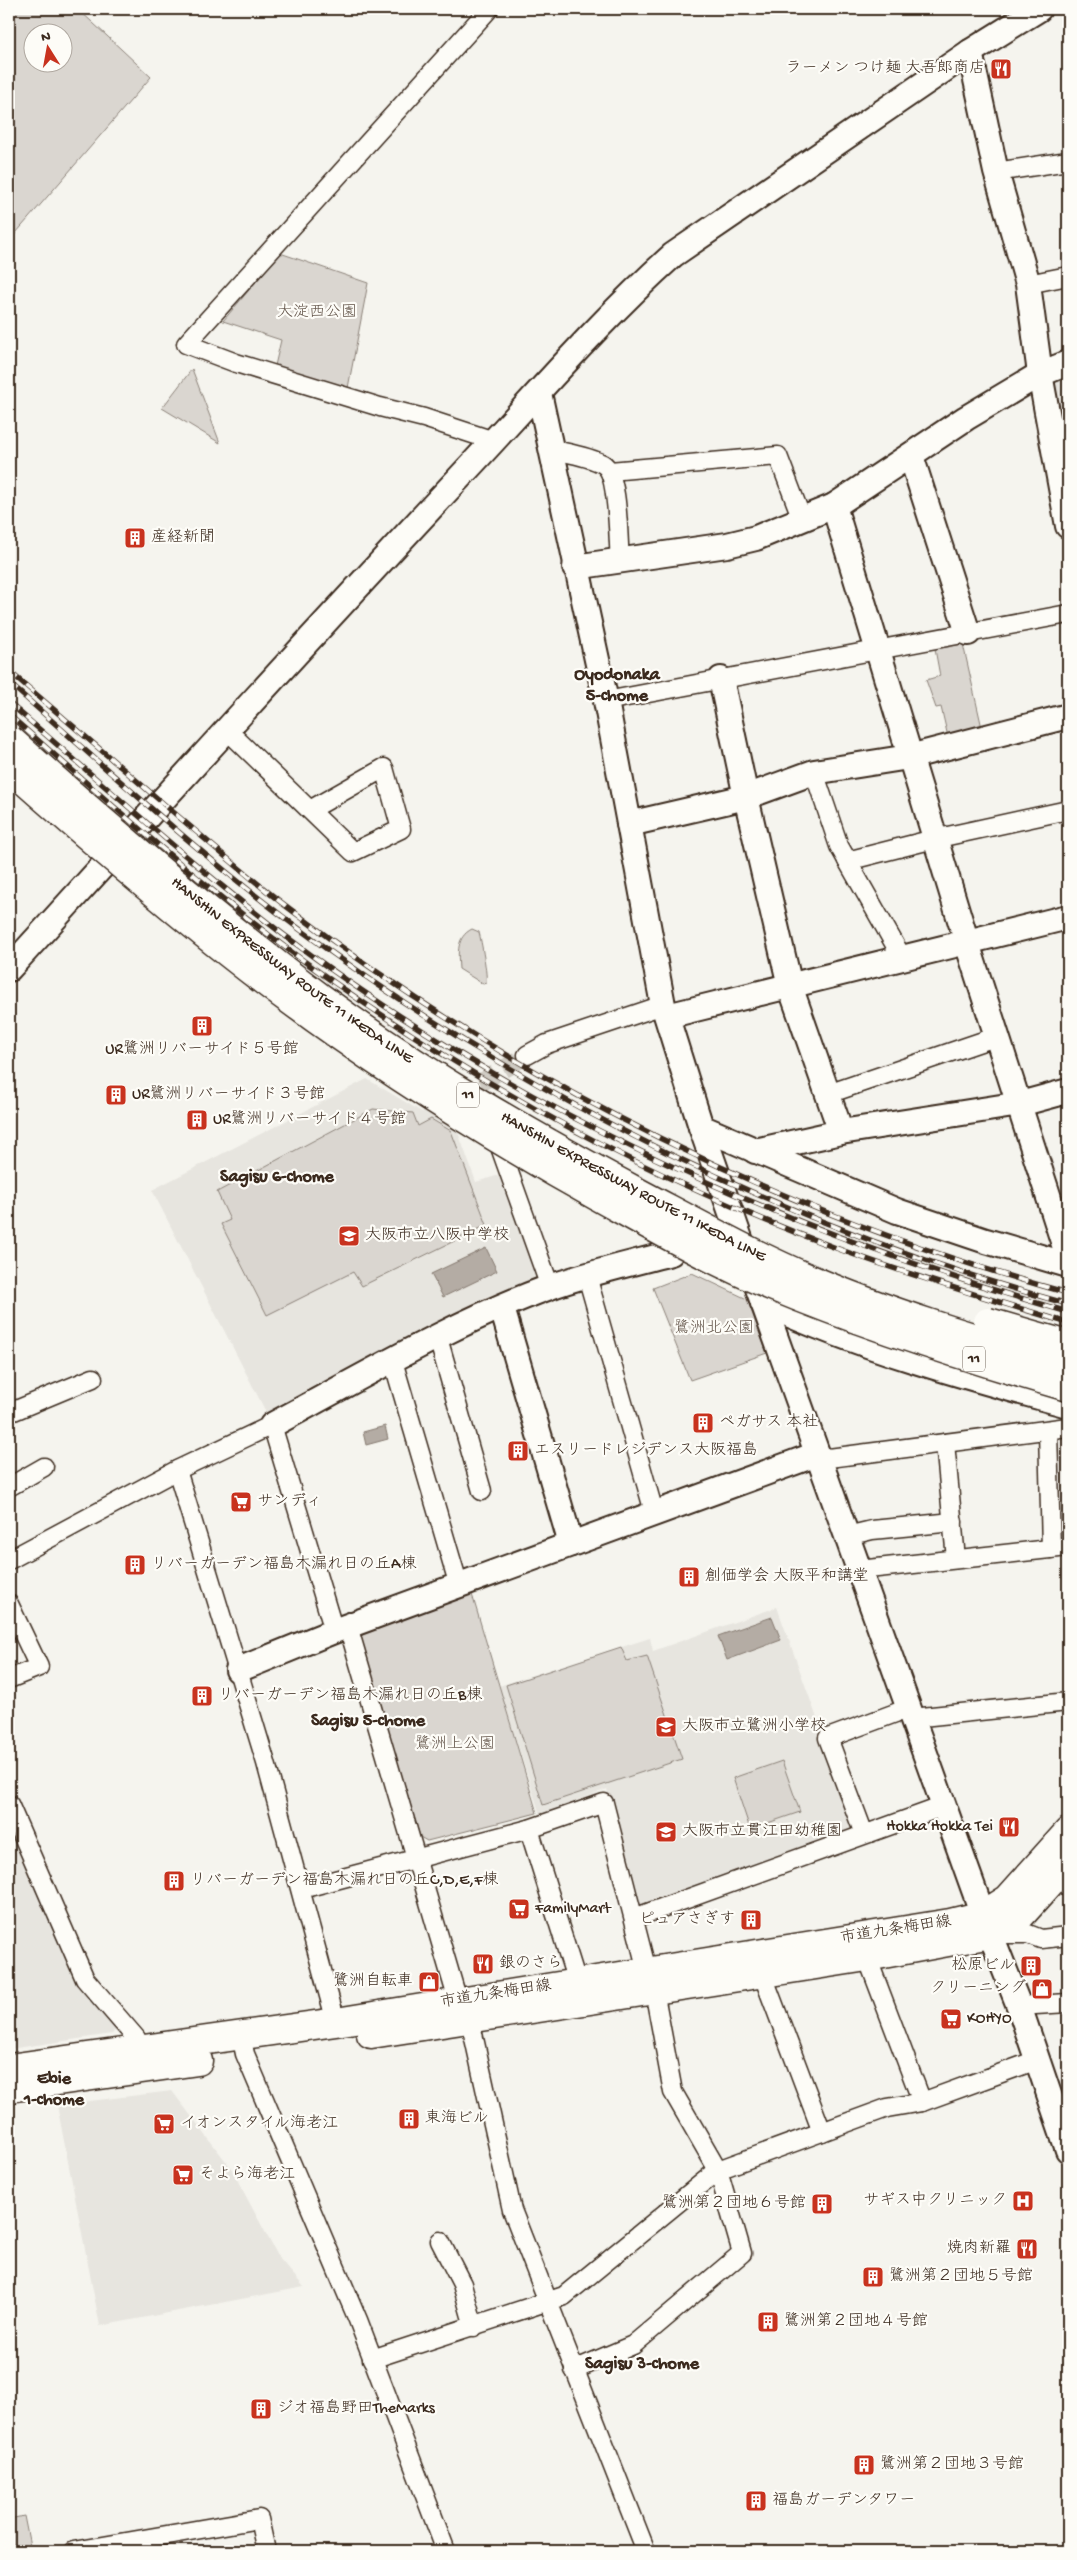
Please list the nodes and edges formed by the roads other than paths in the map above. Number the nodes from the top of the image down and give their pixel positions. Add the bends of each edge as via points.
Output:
1 (489, 9) edge
2 (1039, 9) edge
3 (970, 52) junction
4 (1068, 161) edge
5 (996, 172) junction
6 (1068, 276) edge
7 (1028, 284) junction
8 (1068, 363) edge
9 (1040, 374) junction
10 (539, 393) junction
11 (494, 442) junction
12 (550, 449) junction
13 (911, 456) junction
14 (610, 471) junction
15 (834, 506) junction
16 (802, 519) junction
17 (1068, 526) edge
18 (620, 561) junction
19 (575, 567) junction
20 (1068, 614) edge
21 (968, 633) junction
22 (876, 651) junction
23 (721, 679) junction
24 (606, 701) junction
25 (1068, 716) edge
26 (226, 730) junction
27 (9, 739) edge
28 (909, 756) junction
29 (9, 767) edge
30 (814, 772) junction
31 (746, 797) junction
32 (310, 810) junction
33 (1068, 810) edge
34 (630, 824) junction
35 (934, 839) junction
36 (847, 861) junction
37 (1068, 917) edge
38 (967, 943) junction
39 (903, 959) junction
40 (9, 969) edge
41 (790, 986) junction
42 (665, 1010) junction
43 (998, 1036) junction
44 (527, 1055) tunnel mouth
45 (480, 1083) dead end
46 (1068, 1091) edge
47 (828, 1094) junction
48 (1020, 1104) junction
49 (701, 1126) junction
50 (841, 1132) junction
51 (755, 1151) junction
52 (665, 1207) junction
53 (1062, 1222) edge
54 (737, 1230) junction
55 (670, 1253) joint
56 (1068, 1257) edge
57 (1068, 1265) edge
58 (586, 1276) junction
59 (550, 1287) junction
60 (763, 1303) junction
61 (502, 1308) junction
62 (438, 1338) junction
63 (1068, 1345) edge
64 (393, 1361) junction
65 (1068, 1366) edge
66 (92, 1378) dead end
67 (1063, 1398) edge
68 (9, 1413) edge
69 (272, 1425) junction
70 (1068, 1427) edge
71 (1048, 1430) junction
72 (945, 1444) junction
73 (817, 1454) junction
74 (44, 1467) dead end
75 (177, 1470) junction
76 (9, 1487) edge
77 (482, 1491) dead end
78 (654, 1512) junction
79 (953, 1522) junction
80 (847, 1536) junction
81 (571, 1544) junction
82 (1060, 1548) edge
83 (956, 1559) junction
84 (9, 1560) edge
85 (859, 1570) junction
86 (459, 1586) junction
87 (9, 1604) edge
88 (341, 1628) junction
89 (238, 1670) junction
90 (9, 1679) edge
91 (1068, 1702) edge
92 (910, 1713) junction
93 (9, 1804) edge
94 (944, 1806) junction
95 (530, 1829) junction
96 (1068, 1832) edge
97 (15, 1834) edge
98 (864, 1834) junction
99 (416, 1859) junction
100 (1068, 1864) edge
101 (301, 1889) junction
102 (634, 1918) junction
103 (987, 1925) junction
104 (1068, 1936) edge
105 (867, 1957) junction
106 (762, 1973) junction
107 (650, 1980) junction
108 (577, 1982) junction
109 (1068, 2003) edge
110 (1019, 2006) junction
111 (464, 2010) junction
112 (336, 2022) junction
113 (243, 2044) junction
114 (139, 2050) junction
115 (1037, 2060) junction
116 (9, 2068) edge
117 (9, 2088) edge
118 (922, 2102) junction
119 (822, 2132) junction
120 (1068, 2150) edge
121 (718, 2170) junction
122 (440, 2241) dead end
123 (548, 2302) junction
124 (474, 2327) junction
125 (372, 2359) junction
126 (574, 2370) junction
127 (74, 2551) edge
128 (266, 2551) edge
129 (446, 2551) edge
130 (646, 2551) edge

1 - 11 street via 186,344 236,363
2 - 3 street
3 - 5 street
3 - 10 street via 673,255 591,335
4 - 5 street
5 - 7 street
6 - 7 street
7 - 9 street
8 - 9 street
9 - 13 street via 966,418
9 - 17 street
10 - 11 street
10 - 12 street
11 - 26 street
12 - 14 street via 603,464
12 - 19 street
13 - 15 street
13 - 21 street
14 - 16 street via 778,456
14 - 18 street
15 - 16 street
15 - 22 street
16 - 18 street via 756,538 727,545
18 - 19 street
19 - 24 street
20 - 21 street
21 - 22 street
22 - 23 street
22 - 28 street
23 - 24 street
23 - 31 street
24 - 34 street
25 - 28 street
26 - 32 street
26 - 40 street
27 - 52 main road, HANSHIN EXPRESSWAY ROUTE 11 IKEDA LINE / 11, bridge via 159,870 324,1000 409,1058 572,1158
28 - 30 street
28 - 35 street
29 - 67 main road, HANSHIN EXPRESSWAY ROUTE 11 IKEDA LINE / 11, bridge via 229,954 311,1015 396,1074 560,1175 710,1258 772,1286
30 - 31 street
30 - 36 street
31 - 34 street
31 - 41 street
32 - 32 street via 353,852 401,828 384,768
33 - 35 street
34 - 42 street
35 - 36 street
35 - 38 street
36 - 39 street
37 - 38 street
38 - 39 street
38 - 43 street
39 - 41 street
41 - 42 street
41 - 47 street
42 - 44 street via 547,1044
42 - 49 street
43 - 47 street
43 - 48 street
45 - 59 street via 482,1097
46 - 48 street
47 - 50 street
48 - 50 street
48 - 53 street
49 - 51 street
49 - 54 street
50 - 51 street
51 - 57 street via 897,1211
52 - 63 main road, 11, bridge via 899,1293
52 - 65 main road, HANSHIN EXPRESSWAY ROUTE 11 IKEDA LINE / 11, bridge via 736,1245 890,1310
53 - 56 street
54 - 55 street
54 - 60 street
55 - 58 street
58 - 59 street
58 - 78 street
59 - 61 street
60 - 67 street via 833,1334 918,1364
60 - 73 street
61 - 62 street
61 - 81 street
62 - 64 street
62 - 77 street
63 - 67 street
64 - 69 street
64 - 86 street
66 - 68 street
69 - 75 street
69 - 88 street
70 - 71 street
71 - 72 street
71 - 82 street
72 - 73 street via 829,1458
72 - 79 street
73 - 78 street
73 - 80 street
74 - 76 street
75 - 84 street
75 - 89 street
78 - 81 street
79 - 80 street via 872,1530
79 - 83 street
80 - 85 street
81 - 86 street
82 - 83 street
83 - 85 street
85 - 92 street
86 - 88 street
87 - 90 street via 39,1667
88 - 89 street
88 - 99 street
89 - 101 street
91 - 92 street
92 - 94 street
92 - 98 street via 828,1738
93 - 97 street
94 - 98 street
94 - 103 street
95 - 99 street
95 - 102 street via 604,1804
95 - 108 street
96 - 103 main road, 市道九条梅田線
97 - 114 street via 85,1979 136,2038
98 - 102 street
99 - 101 street
99 - 111 street
100 - 103 main road, 市道九条梅田線 via 1013,1924
101 - 112 street
102 - 107 street
103 - 104 street via 1041,1939
103 - 105 main road, 市道九条梅田線
103 - 107 main road, 市道九条梅田線 via 950,1923
103 - 110 street
105 - 106 main road, 市道九条梅田線
105 - 118 street
106 - 107 main road, 市道九条梅田線
106 - 119 street
107 - 108 main road, 市道九条梅田線
107 - 111 main road, 市道九条梅田線
107 - 121 street via 673,2092
108 - 111 main road, 市道九条梅田線
109 - 110 street
110 - 115 street
111 - 112 main road, 市道九条梅田線
111 - 113 main road, 市道九条梅田線
111 - 123 street via 512,2210
112 - 113 main road, 市道九条梅田線
113 - 114 main road, 市道九条梅田線
113 - 117 main road, 市道九条梅田線
113 - 125 street
114 - 116 main road, 市道九条梅田線
115 - 118 street
115 - 120 street
118 - 119 street via 887,2108
119 - 121 street
121 - 123 street via 564,2296
121 - 126 street via 741,2247 738,2259 633,2346
122 - 124 street via 462,2284
123 - 124 street
123 - 126 street
124 - 125 street
125 - 129 street
126 - 130 street
127 - 128 street via 259,2519

